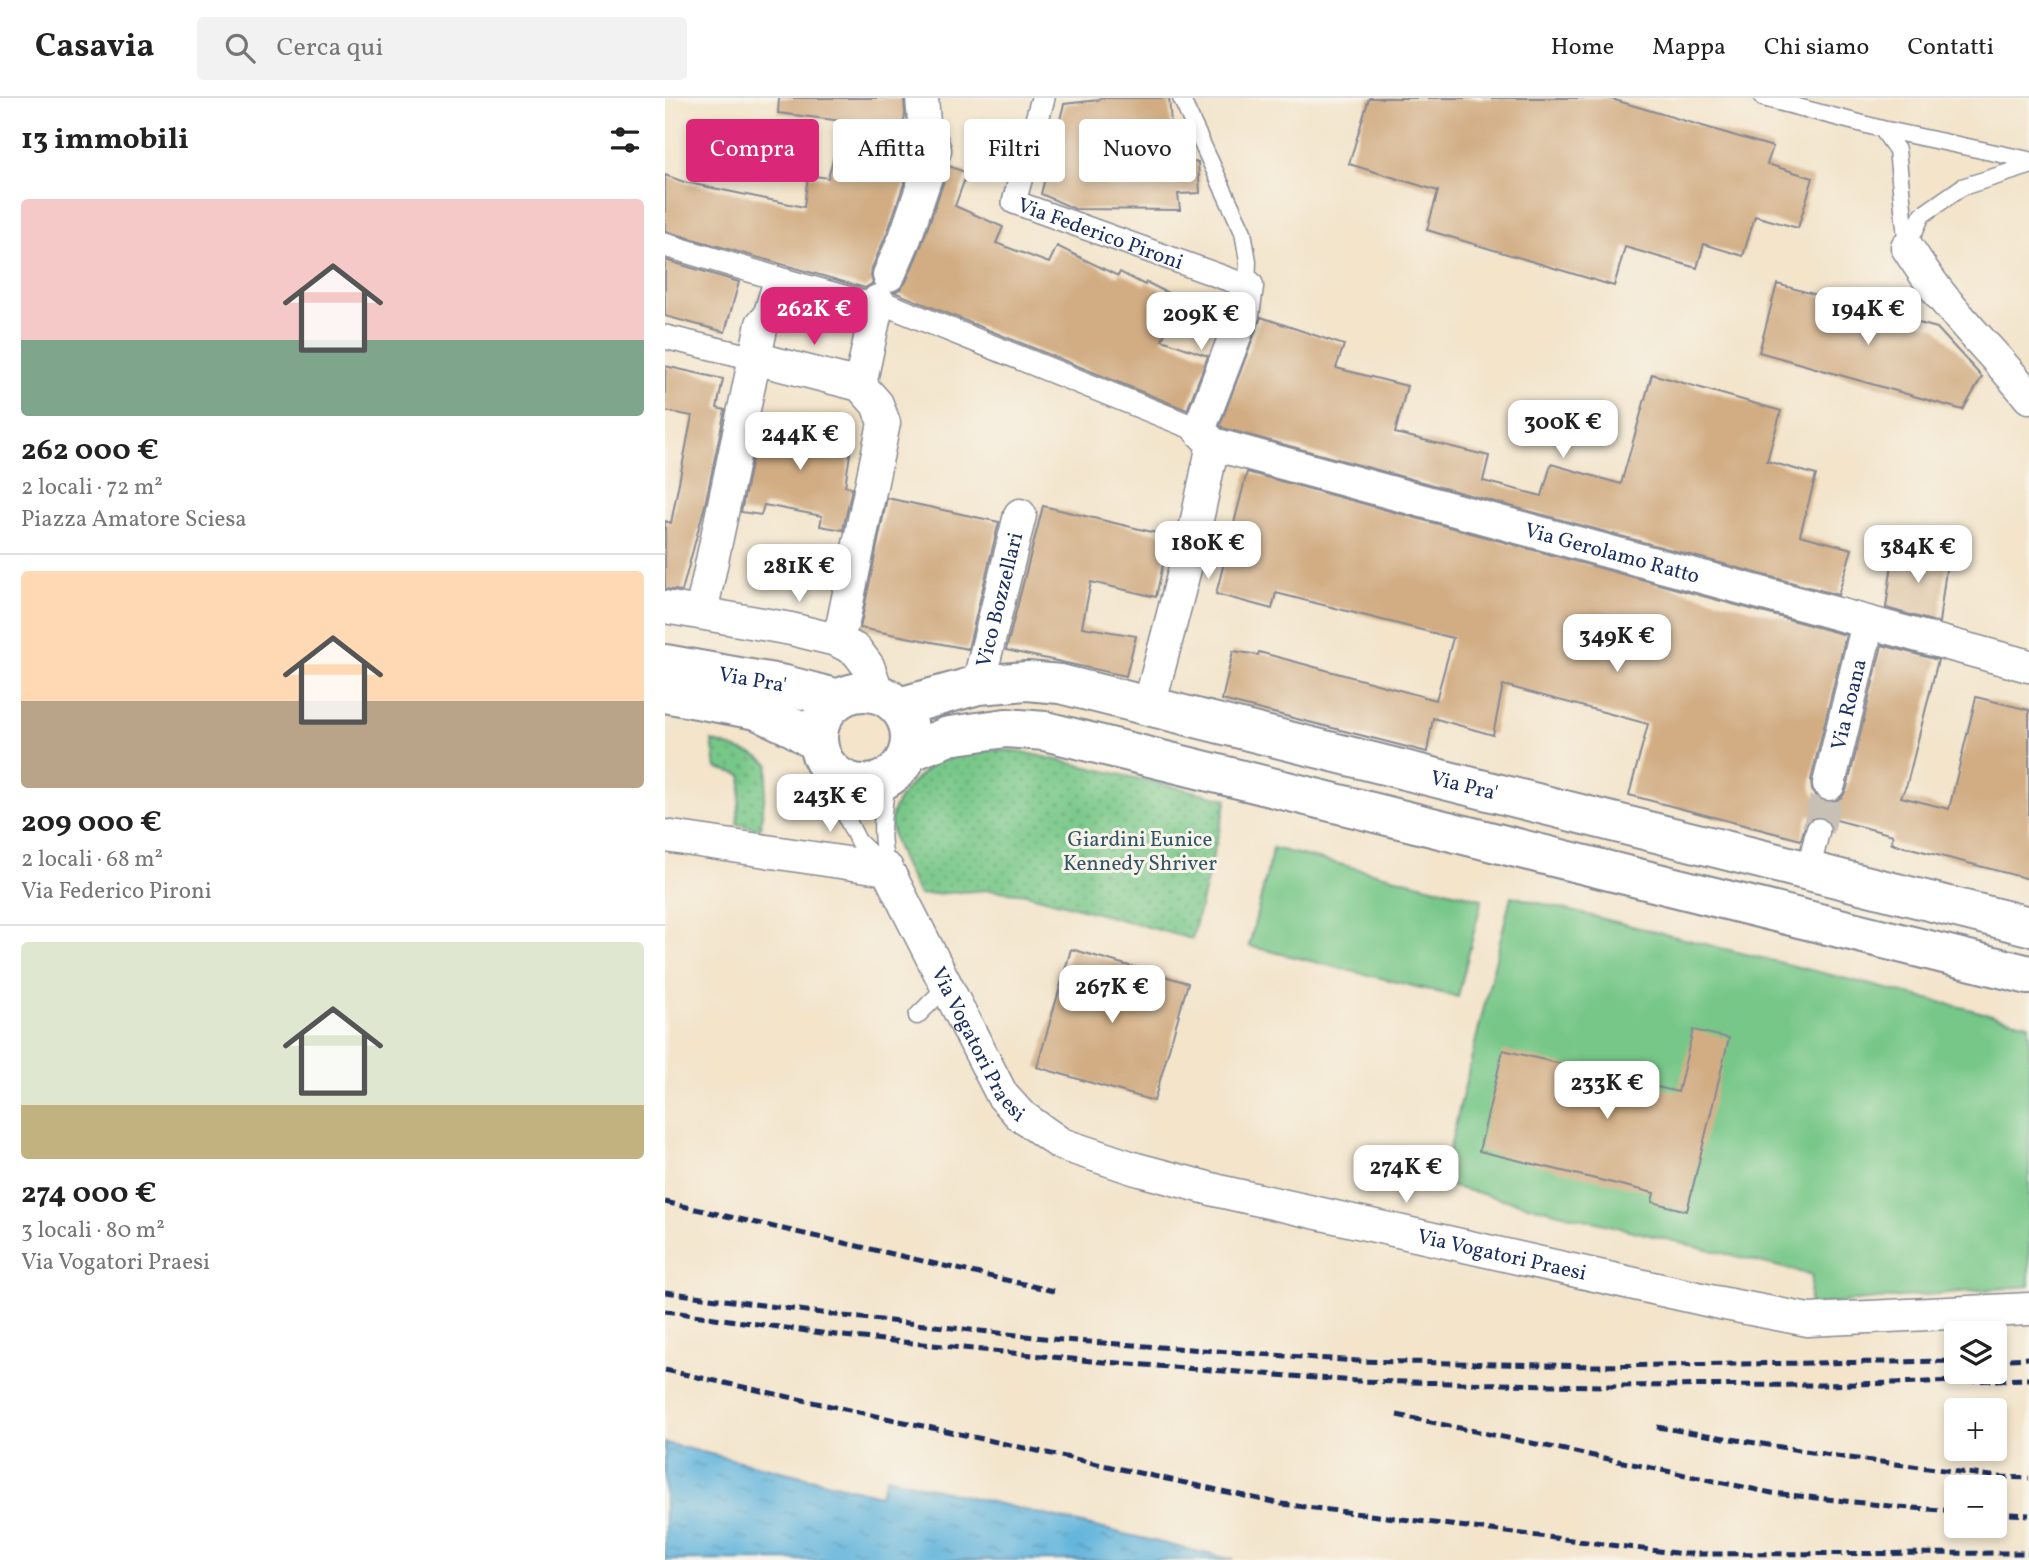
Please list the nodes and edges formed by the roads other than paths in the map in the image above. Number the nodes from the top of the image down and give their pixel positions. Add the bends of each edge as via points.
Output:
1 (922, 98) edge
2 (938, 98) edge
3 (1043, 98) edge
4 (1181, 98) edge
5 (1763, 98) edge
6 (924, 119) edge
7 (932, 119) edge
8 (1882, 129) junction
9 (2029, 160) edge
10 (2029, 166) edge
11 (924, 182) edge
12 (665, 245) edge
13 (1907, 247) junction
14 (776, 278) junction
15 (1247, 285) junction
16 (881, 294) junction
17 (762, 324) joint
18 (665, 337) edge
19 (752, 371) junction
20 (860, 385) junction
21 (2029, 397) edge
22 (1206, 437) junction
23 (1020, 515) dead end
24 (665, 607) edge
25 (701, 613) junction
26 (1868, 623) junction
27 (836, 640) junction
28 (665, 664) edge
29 (2029, 666) edge
30 (978, 685) junction
31 (665, 693) edge
32 (839, 699) junction
33 (892, 702) junction
34 (1149, 706) junction
35 (826, 758) junction
36 (899, 765) junction
37 (1829, 784) tunnel mouth
38 (1818, 830) tunnel mouth
39 (665, 836) edge
40 (887, 869) junction
41 (1808, 870) junction
42 (2029, 926) edge
43 (2029, 975) edge
44 (945, 980) junction
45 (917, 1016) dead end
46 (2029, 1309) edge

1 - 6 street
2 - 7 street
3 - 15 street, Via Federico Pironi via 1014,202
4 - 15 lane via 1243,232
5 - 8 lane
8 - 9 lane
8 - 13 lane via 1897,150
10 - 13 lane via 1962,187 1922,215
11 - 16 street
12 - 14 street
13 - 21 street via 1949,306
14 - 16 street
14 - 17 street
15 - 22 street via 1243,315
16 - 20 street
16 - 22 street
17 - 19 street
18 - 19 street
19 - 20 street
19 - 25 street
20 - 27 street via 877,404 884,423
22 - 26 street, Via Gerolamo Ratto
22 - 34 street via 1194,534
23 - 30 street, Vico Bozzellari
24 - 25 street
25 - 27 street
26 - 29 street, Via Gerolamo Ratto
26 - 37 street, Via Roana
27 - 33 street via 856,650 868,666 878,694
28 - 32 main road, Via Pra'
30 - 33 main road, Via Pra'
30 - 34 main road, Via Pra' via 1060,684
31 - 35 main road, Via Pra' via 757,710 795,728
32 - 33 main road via 862,692
32 - 35 main road via 822,718 819,731
33 - 36 main road via 910,728 911,740
34 - 41 main road, Via Pra'
35 - 36 main road via 854,784 878,783
35 - 40 lane via 858,841
36 - 40 lane via 882,817
36 - 43 main road via 949,736 1006,728 1045,731
38 - 41 street
39 - 40 street
40 - 44 street, Via Vogatori Praesi
41 - 42 main road, Via Pra'
44 - 45 lane via 937,996
44 - 46 street, Via Vogatori Praesi via 1002,1095 1020,1115 1061,1144 1136,1169 1808,1320

